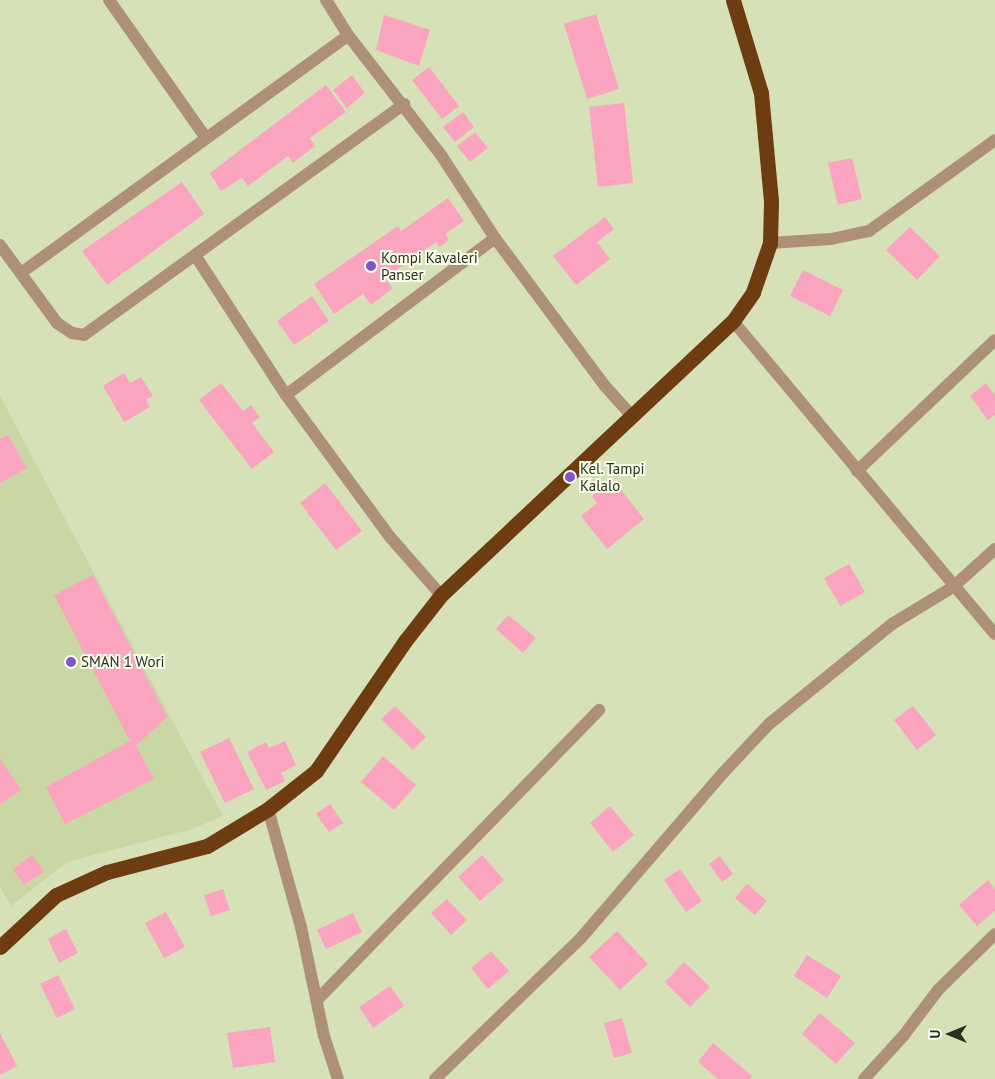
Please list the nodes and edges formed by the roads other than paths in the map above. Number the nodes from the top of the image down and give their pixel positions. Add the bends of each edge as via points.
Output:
1 (110, 0) edge
2 (326, 0) edge
3 (733, 0) edge
4 (348, 35) junction
5 (404, 104) junction
6 (206, 138) junction
7 (995, 140) edge
8 (495, 238) junction
9 (770, 243) junction
10 (0, 245) edge
11 (195, 255) junction
12 (21, 273) junction
13 (733, 321) junction
14 (995, 340) edge
15 (286, 395) junction
16 (632, 416) junction
17 (857, 471) junction
18 (995, 549) edge
19 (954, 587) junction
20 (441, 596) junction
21 (995, 634) edge
22 (599, 710) dead end
23 (268, 809) junction
24 (995, 934) edge
25 (0, 947) edge
26 (319, 998) junction
27 (338, 1079) edge
28 (435, 1079) edge
29 (864, 1079) edge

1 - 6 street
2 - 4 street
3 - 9 highway via 761,93 769,152
4 - 5 street
4 - 6 street
5 - 8 street
5 - 11 street
6 - 12 street
7 - 9 street via 869,231 830,240
8 - 15 street
8 - 16 street via 605,386
9 - 13 highway via 754,292
10 - 12 street
11 - 12 street via 84,335 57,323
11 - 15 street
13 - 16 highway
13 - 17 street via 827,430
14 - 17 street
15 - 20 street via 390,537
16 - 20 highway
17 - 19 street
18 - 19 street
19 - 21 street
19 - 28 street via 892,624 769,724 581,938
20 - 23 highway via 405,641 316,771
22 - 26 street
23 - 25 highway via 207,846 107,872 56,895
23 - 26 street
24 - 29 street via 938,990
26 - 27 street via 324,1036

